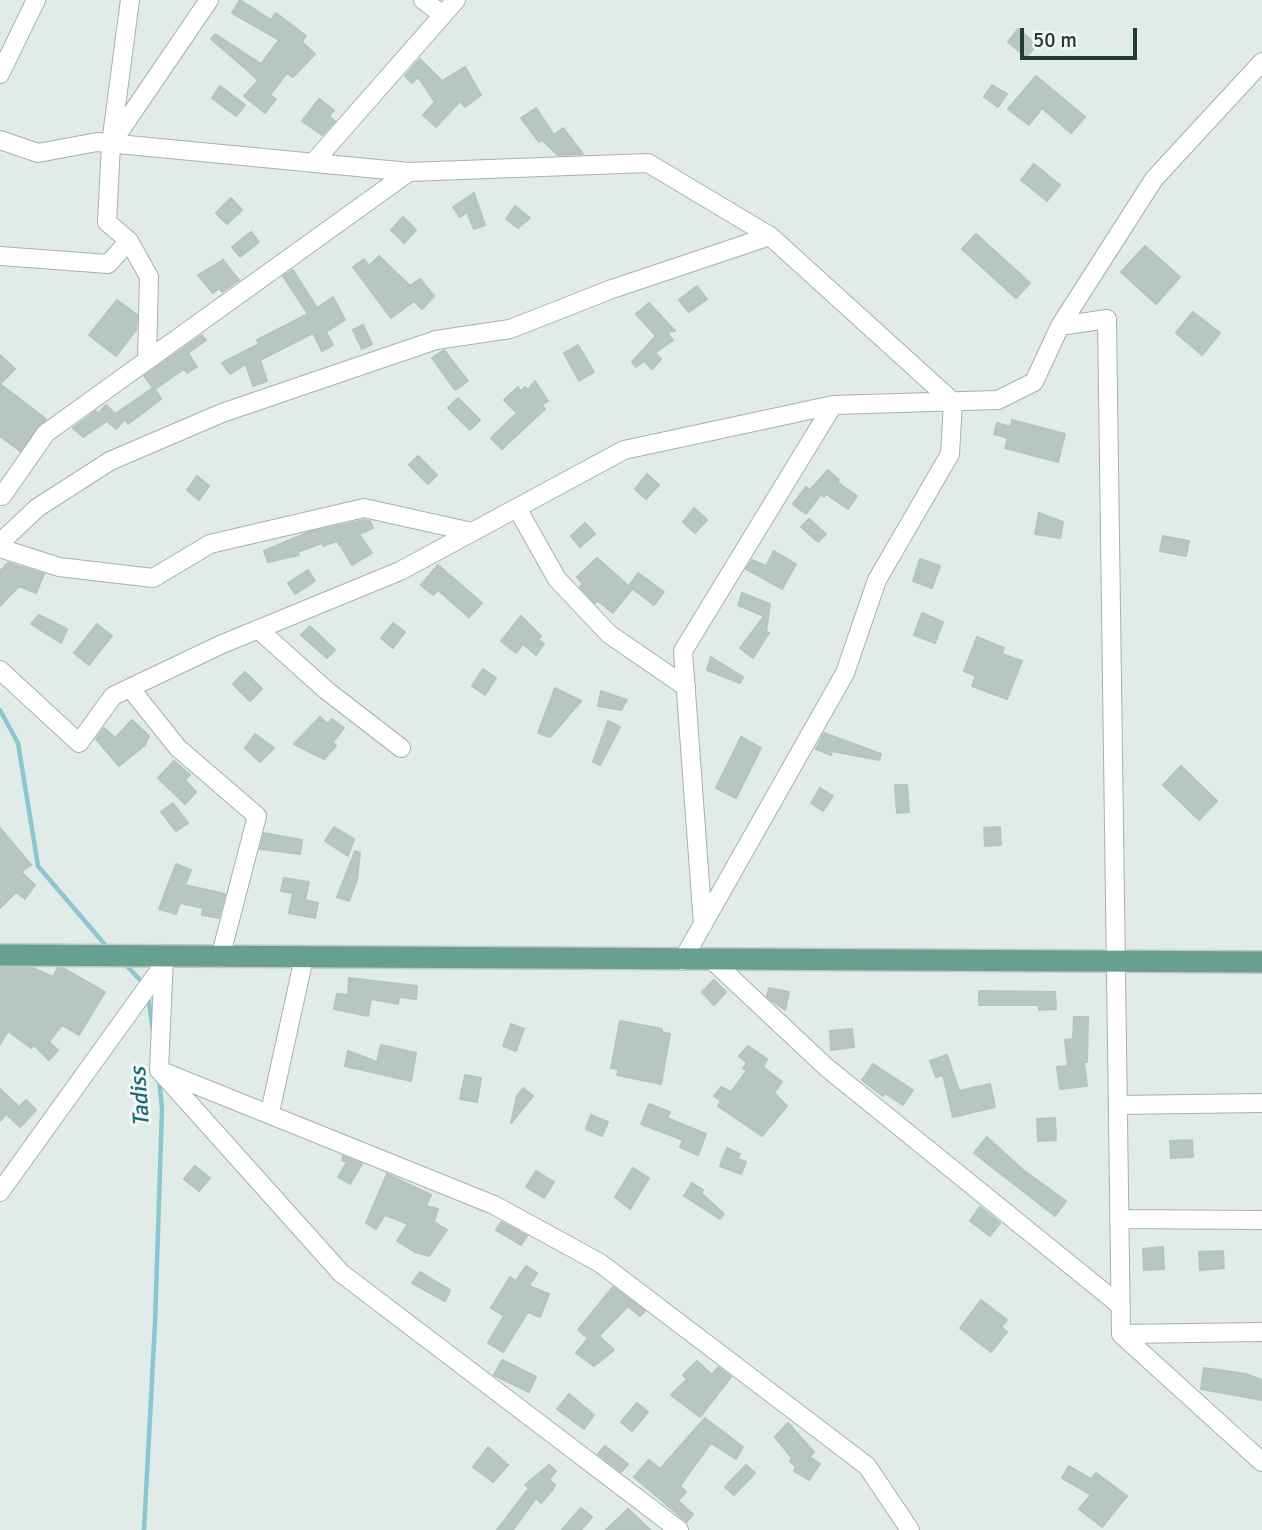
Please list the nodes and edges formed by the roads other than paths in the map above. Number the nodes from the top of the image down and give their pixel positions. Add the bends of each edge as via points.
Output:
1 (36, 0) edge
2 (130, 0) edge
3 (209, 0) edge
4 (423, 0) edge
5 (456, 0) edge
6 (443, 15) junction
7 (1262, 62) edge
8 (0, 74) edge
9 (0, 140) edge
10 (111, 144) junction
11 (313, 163) junction
12 (409, 172) junction
13 (770, 236) junction
14 (128, 241) junction
15 (0, 256) edge
16 (1060, 326) junction
17 (147, 360) junction
18 (953, 402) junction
19 (833, 405) junction
20 (1, 495) edge
21 (517, 508) junction
22 (25, 519) junction
23 (472, 532) junction
24 (0, 545) edge
25 (258, 629) junction
26 (0, 670) edge
27 (686, 687) junction
28 (130, 688) junction
29 (401, 748) dead end
30 (703, 925) junction
31 (0, 955) edge
32 (220, 958) junction
33 (304, 958) junction
34 (164, 961) junction
35 (682, 961) junction
36 (713, 961) junction
37 (1262, 962) edge
38 (1116, 963) junction
39 (159, 1070) junction
40 (1262, 1102) edge
41 (1118, 1105) junction
42 (270, 1112) junction
43 (0, 1192) edge
44 (1119, 1219) junction
45 (1262, 1220) edge
46 (1121, 1306) junction
47 (1262, 1332) edge
48 (1121, 1334) junction
49 (1262, 1462) edge
50 (680, 1530) edge
51 (911, 1530) edge

1 - 8 street
2 - 10 street
3 - 10 street
4 - 6 street
5 - 6 street
6 - 11 street
7 - 16 street via 1154,179
9 - 10 street via 38,153 97,142
10 - 11 street
10 - 14 street via 107,222
11 - 12 street
12 - 13 street via 648,163
12 - 17 street
13 - 18 street
13 - 22 street via 510,329 436,340 222,413 110,461
14 - 15 street via 108,264
14 - 17 street via 149,277
16 - 18 street via 1034,382 998,400
16 - 38 street via 1107,318
17 - 20 street via 46,433
18 - 19 street
18 - 30 street via 950,454 877,580 845,673
19 - 21 street via 624,450
19 - 27 street via 684,651
20 - 22 street
21 - 23 street
21 - 27 street via 557,579 609,634
22 - 24 street
23 - 24 street via 364,508 210,544 153,578 59,567
23 - 25 street via 400,571
25 - 28 street
25 - 29 street via 326,691
26 - 28 street via 79,743 113,696
27 - 30 street
28 - 32 street via 178,748 257,816
30 - 35 street
31 - 34 main road
32 - 33 main road
32 - 34 main road
33 - 35 main road
33 - 42 street
34 - 39 street
34 - 43 street
35 - 36 main road
36 - 38 main road
36 - 46 street via 826,1067
37 - 38 main road
38 - 41 street
39 - 42 street
39 - 50 street via 341,1273
40 - 41 street
41 - 44 street
42 - 51 street via 494,1205 600,1263 867,1466
44 - 45 street
44 - 46 street
46 - 48 street
47 - 48 street
48 - 49 street

